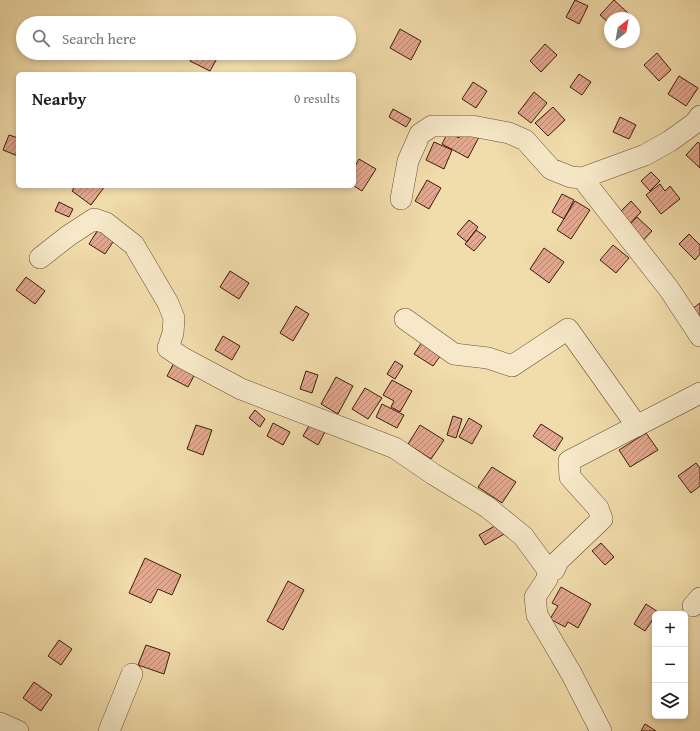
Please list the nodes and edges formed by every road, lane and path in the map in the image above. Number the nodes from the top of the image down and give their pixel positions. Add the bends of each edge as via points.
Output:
1 (700, 116) edge
2 (582, 178) junction
3 (402, 199) dead end
4 (40, 258) dead end
5 (405, 319) dead end
6 (700, 336) edge
7 (700, 393) edge
8 (637, 426) junction
9 (554, 570) dead end
10 (132, 674) dead end
11 (0, 723) edge
12 (18, 731) edge
13 (109, 731) edge
14 (601, 731) edge

1 - 2 street via 695,123 670,141 645,155
2 - 3 street via 570,177 551,169 525,140 509,133 472,126 432,126 420,134 408,161
2 - 6 street via 669,289
4 - 14 street via 94,219 106,223 134,246 168,303 174,318 168,348 241,389 395,448 487,507 523,536 548,570 547,580 535,597 537,615
5 - 8 street via 454,354 488,358 512,366 568,329
7 - 8 street
8 - 9 street via 569,461 570,477 598,508 602,519 558,561
10 - 13 street
11 - 12 street

